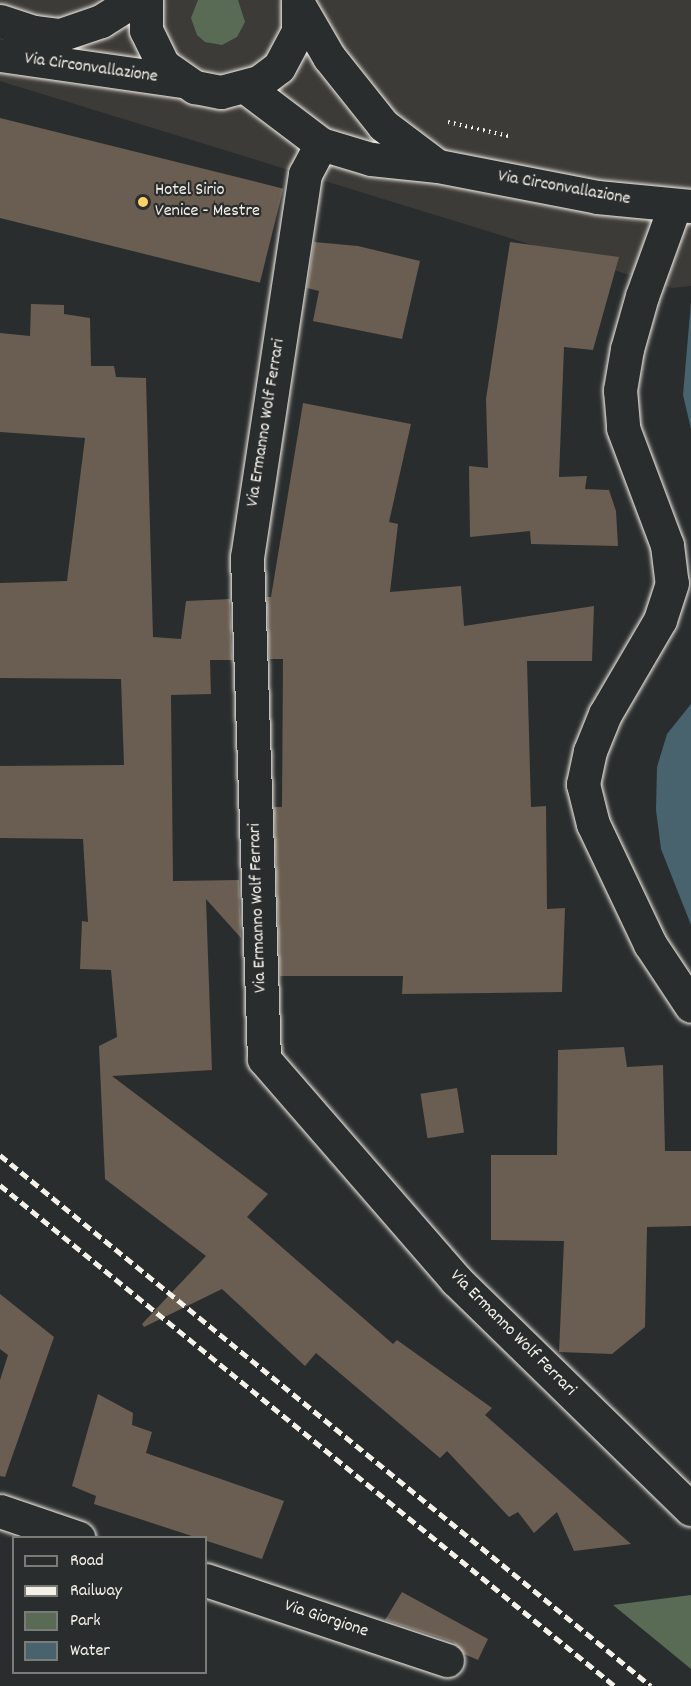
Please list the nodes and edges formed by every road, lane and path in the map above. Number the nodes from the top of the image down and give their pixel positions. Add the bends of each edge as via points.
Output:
1 (134, 0) edge
2 (146, 0) edge
3 (299, 3) edge
4 (0, 21) edge
5 (0, 55) edge
6 (183, 81) junction
7 (247, 88) junction
8 (321, 144) junction
9 (438, 166) junction
10 (683, 206) edge
11 (691, 1006) edge
12 (691, 1509) edge
13 (0, 1511) edge
14 (73, 1536) edge
15 (207, 1580) edge
16 (447, 1660) dead end

1 - 4 street, Via Circonvallazione via 101,21 60,34 34,32
2 - 6 street via 144,17 150,42 163,65
3 - 7 street via 298,32 287,56 270,75
3 - 9 street, Via Circonvallazione via 329,57 383,125
5 - 6 street, Via Circonvallazione
6 - 7 street, Via Circonvallazione via 221,92
7 - 8 street, Via Circonvallazione
8 - 9 street, Via Circonvallazione via 371,159
8 - 12 street, Via Ermanno Wolf Ferrari via 305,174 247,557 264,1059 456,1280
9 - 10 street, Via Circonvallazione via 597,197
10 - 11 street via 639,306 620,390 623,428 667,545 672,583 660,620 605,714 590,751 583,784 593,824 650,944
13 - 14 street
15 - 16 street, Via Giorgione

